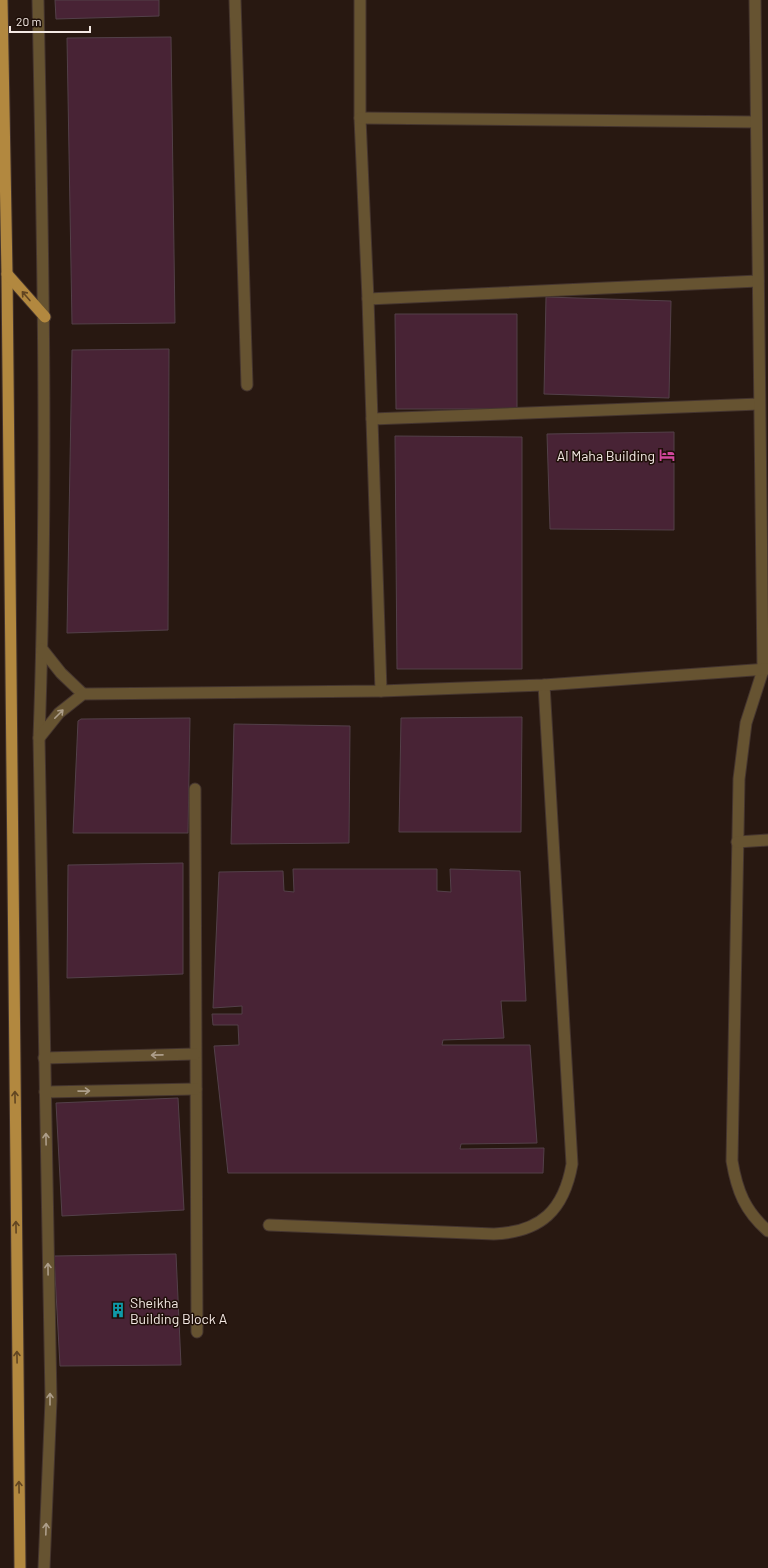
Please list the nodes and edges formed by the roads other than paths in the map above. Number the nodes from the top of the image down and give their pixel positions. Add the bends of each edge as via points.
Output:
1 (2, 0) edge
2 (38, 0) edge
3 (235, 0) edge
4 (360, 0) edge
5 (755, 0) edge
6 (360, 118) junction
7 (756, 122) junction
8 (7, 274) junction
9 (758, 281) junction
10 (368, 298) junction
11 (45, 317) junction
12 (248, 386) dead end
13 (759, 404) junction
14 (372, 419) junction
15 (42, 649) junction
16 (765, 670) edge
17 (544, 685) junction
18 (381, 691) junction
19 (83, 694) junction
20 (39, 738) junction
21 (195, 789) dead end
22 (768, 840) edge
23 (737, 842) junction
24 (196, 1054) junction
25 (44, 1058) junction
26 (196, 1088) junction
27 (45, 1092) junction
28 (269, 1225) dead end
29 (768, 1231) edge
30 (197, 1332) dead end
31 (20, 1568) edge
32 (44, 1568) edge

1 - 8 main road
2 - 11 street
3 - 12 street
4 - 6 street
5 - 7 street
6 - 7 street
6 - 10 street
7 - 9 street
11 -> 8 main road
31 -> 8 main road
9 - 10 street
9 - 13 street
10 - 14 street
11 - 15 street
13 - 14 street
13 - 16 street
14 - 18 street
15 - 19 street via 61,673
15 - 20 street
16 - 17 street
16 - 23 street via 746,723 741,750
17 - 18 street
17 - 28 street via 572,1164 569,1184 561,1201 543,1220 532,1227 513,1233
18 - 19 street
20 -> 19 street via 59,713
20 - 25 street
21 - 24 street
22 - 23 street
23 - 29 street via 732,1161 736,1183 744,1203
24 -> 25 street
24 - 26 street
25 - 27 street
27 -> 26 street
26 - 30 street
32 -> 27 street via 51,1400

